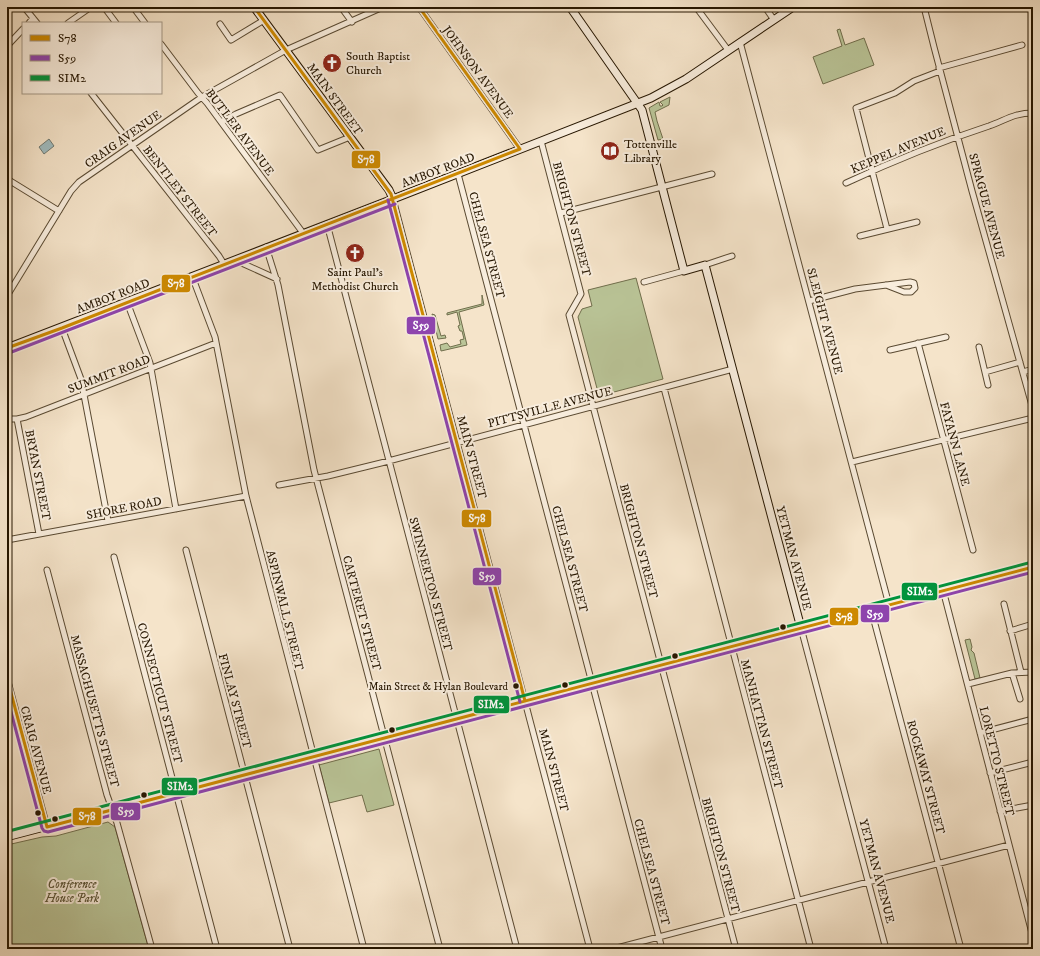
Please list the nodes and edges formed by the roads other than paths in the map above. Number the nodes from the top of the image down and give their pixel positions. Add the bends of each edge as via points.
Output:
1 (24, 7) edge
2 (91, 7) edge
3 (104, 7) edge
4 (133, 7) edge
5 (254, 7) edge
6 (341, 7) edge
7 (383, 7) edge
8 (419, 7) edge
9 (570, 7) edge
10 (696, 7) edge
11 (765, 7) edge
12 (794, 7) edge
13 (924, 7) edge
14 (264, 20) junction
15 (774, 20) junction
16 (35, 21) edge
17 (69, 22) edge
18 (115, 22) edge
19 (144, 22) edge
20 (352, 22) junction
21 (220, 24) dead end
22 (22, 30) edge
23 (740, 42) junction
24 (162, 45) edge
25 (1022, 45) dead end
26 (7, 46) edge
27 (286, 50) junction
28 (728, 50) junction
29 (940, 69) junction
30 (92, 94) edge
31 (202, 97) junction
32 (637, 103) junction
33 (1033, 113) edge
34 (221, 122) junction
35 (958, 136) junction
36 (350, 137) junction
37 (541, 141) junction
38 (132, 145) junction
39 (520, 149) junction
40 (873, 170) junction
41 (458, 174) junction
42 (712, 174) dead end
43 (7, 178) edge
44 (846, 183) dead end
45 (662, 186) junction
46 (393, 199) junction
47 (59, 211) junction
48 (561, 213) junction
49 (917, 222) dead end
50 (327, 224) junction
51 (887, 229) junction
52 (303, 233) junction
53 (860, 236) dead end
54 (266, 247) junction
55 (732, 256) dead end
56 (234, 260) junction
57 (224, 264) junction
58 (704, 265) junction
59 (684, 271) junction
60 (192, 276) junction
61 (277, 279) junction
62 (644, 282) dead end
63 (886, 285) junction
64 (7, 296) edge
65 (809, 300) junction
66 (127, 302) junction
67 (62, 328) junction
68 (946, 337) dead end
69 (216, 343) junction
70 (918, 343) junction
71 (979, 347) dead end
72 (7, 348) edge
73 (890, 350) dead end
74 (1020, 362) junction
75 (151, 369) junction
76 (733, 369) junction
77 (1033, 369) edge
78 (985, 372) junction
79 (1023, 372) junction
80 (988, 385) dead end
81 (664, 388) junction
82 (84, 395) junction
83 (594, 406) junction
84 (1033, 409) edge
85 (1033, 418) edge
86 (7, 419) edge
87 (17, 419) junction
88 (524, 424) junction
89 (944, 440) junction
90 (457, 443) junction
91 (388, 462) junction
92 (852, 462) junction
93 (316, 478) junction
94 (279, 485) dead end
95 (246, 496) junction
96 (176, 509) junction
97 (108, 521) junction
98 (39, 534) junction
99 (7, 540) edge
100 (186, 550) dead end
101 (973, 550) dead end
102 (114, 557) dead end
103 (1033, 567) edge
104 (47, 570) dead end
105 (943, 590) junction
106 (1004, 604) dead end
107 (889, 605) junction
108 (872, 609) junction
109 (1033, 624) edge
110 (801, 628) junction
111 (1010, 631) junction
112 (732, 646) junction
113 (661, 665) junction
114 (1021, 672) junction
115 (1033, 672) edge
116 (1012, 673) junction
117 (7, 678) edge
118 (592, 683) junction
119 (968, 684) junction
120 (1020, 699) dead end
121 (525, 700) junction
122 (456, 719) junction
123 (1033, 719) edge
124 (980, 733) junction
125 (384, 738) junction
126 (313, 756) junction
127 (1033, 762) edge
128 (990, 773) junction
129 (244, 774) junction
130 (176, 793) junction
131 (1033, 805) edge
132 (112, 809) junction
133 (1000, 810) junction
134 (47, 827) junction
135 (9, 834) edge
136 (1009, 845) junction
137 (938, 864) junction
138 (868, 882) junction
139 (798, 901) junction
140 (728, 919) junction
141 (659, 937) junction
142 (1033, 937) edge
143 (152, 949) edge
144 (217, 949) edge
145 (290, 949) edge
146 (364, 949) edge
147 (440, 949) edge
148 (517, 949) edge
149 (590, 949) edge
150 (613, 949) edge
151 (662, 949) edge
152 (736, 949) edge
153 (811, 949) edge
154 (886, 949) edge
155 (961, 949) edge

1 - 16 street
2 - 17 street
3 - 18 street
4 - 19 street
5 - 14 street, MAIN STREET
6 - 20 street
7 - 20 street, CRAIG AVENUE
8 - 39 street, JOHNSON AVENUE
9 - 32 street
10 - 28 street
11 - 15 street
12 - 15 street, AMBOY ROAD
13 - 29 street, SPRAGUE AVENUE
14 - 21 street via 231,40
14 - 27 street, MAIN STREET
15 - 23 street, AMBOY ROAD
20 - 27 street, CRAIG AVENUE
22 - 26 street
23 - 28 street, AMBOY ROAD
23 - 65 street, SLEIGHT AVENUE
24 - 31 street, BUTLER AVENUE
25 - 29 street
27 - 31 street, CRAIG AVENUE
27 - 36 street, MAIN STREET
28 - 32 street, AMBOY ROAD via 677,84
29 - 35 street, SPRAGUE AVENUE
29 - 40 street via 894,93 856,108
30 - 38 street, BENTLEY STREET
31 - 34 street, BUTLER AVENUE
31 - 38 street, CRAIG AVENUE
32 - 37 street, AMBOY ROAD
32 - 45 street via 643,112
33 - 35 street, KEPPEL AVENUE via 1020,113
34 - 36 street via 280,95 318,150
34 - 52 street, BUTLER AVENUE
35 - 40 street, KEPPEL AVENUE
35 - 74 street, SPRAGUE AVENUE
36 - 46 street, MAIN STREET
37 - 39 street, AMBOY ROAD
37 - 48 street, BRIGHTON STREET
38 - 47 street, CRAIG AVENUE via 76,185
38 - 57 street, BENTLEY STREET
39 - 41 street, AMBOY ROAD
40 - 44 street, KEPPEL AVENUE
40 - 51 street
41 - 46 street, AMBOY ROAD
41 - 88 street, CHELSEA STREET
42 - 45 street
43 - 47 street
45 - 48 street
45 - 59 street
46 - 50 street, AMBOY ROAD
46 - 90 street, MAIN STREET
47 - 64 street, CRAIG AVENUE
48 - 83 street, BRIGHTON STREET via 581,294 569,315
49 - 51 street
50 - 52 street, AMBOY ROAD
50 - 91 street, SWINNERTON STREET
51 - 53 street
52 - 54 street, AMBOY ROAD
54 - 56 street, AMBOY ROAD
54 - 61 street, CARTERET STREET
55 - 58 street
56 - 57 street, AMBOY ROAD
56 - 61 street
57 - 60 street, AMBOY ROAD
58 - 59 street
58 - 76 street, YETMAN AVENUE
59 - 62 street
60 - 66 street, AMBOY ROAD
60 - 69 street, ASPINWALL STREET
61 - 93 street, CARTERET STREET
63 - 63 street via 910,282 914,283 915,288 911,292 904,292
63 - 65 street via 855,288
65 - 92 street, SLEIGHT AVENUE
66 - 67 street, AMBOY ROAD
66 - 75 street
67 - 72 street, AMBOY ROAD
67 - 82 street via 79,371
68 - 70 street
69 - 75 street, SUMMIT ROAD
69 - 95 street, ASPINWALL STREET
70 - 73 street
70 - 89 street, FAYANN LANE
71 - 78 street
74 - 78 street
74 - 79 street, SPRAGUE AVENUE
75 - 82 street, SUMMIT ROAD
75 - 96 street
76 - 81 street, PITTSVILLE AVENUE
76 - 110 street, YETMAN AVENUE
77 - 79 street
78 - 80 street
79 - 84 street, SPRAGUE AVENUE
81 - 83 street, PITTSVILLE AVENUE
81 - 112 street, MANHATTAN STREET
82 - 87 street, SUMMIT ROAD
82 - 97 street
83 - 88 street, PITTSVILLE AVENUE
83 - 113 street, BRIGHTON STREET
85 - 89 street
86 - 87 street, SUMMIT ROAD
87 - 98 street, BRYAN STREET
88 - 90 street, PITTSVILLE AVENUE
88 - 118 street, CHELSEA STREET
89 - 92 street
89 - 101 street, FAYANN LANE
90 - 91 street, PITTSVILLE AVENUE
90 - 121 street, MAIN STREET
91 - 93 street, PITTSVILLE AVENUE
91 - 122 street, SWINNERTON STREET
92 - 107 street, SLEIGHT AVENUE
93 - 94 street, PITTSVILLE AVENUE
93 - 125 street, CARTERET STREET
95 - 96 street, SHORE ROAD
95 - 126 street, ASPINWALL STREET
96 - 97 street, SHORE ROAD
97 - 98 street, SHORE ROAD
98 - 99 street, SHORE ROAD
100 - 129 street, FINLAY STREET
102 - 130 street, CONNECTICUT STREET
103 - 105 main road
104 - 132 street, MASSACHUSETTS STREET
105 - 107 main road
105 - 119 street, LORETTO STREET
106 - 111 street
107 - 108 main road
108 - 110 main road
108 - 137 street, ROCKAWAY STREET
109 - 111 street
110 - 112 street
110 - 138 street, YETMAN AVENUE
111 - 114 street
112 - 113 street
112 - 139 street, MANHATTAN STREET
113 - 118 street
113 - 140 street, BRIGHTON STREET
114 - 115 street
114 - 116 street
116 - 119 street
116 - 120 street
117 - 134 street, CRAIG AVENUE
118 - 121 street
118 - 141 street, CHELSEA STREET
119 - 124 street, LORETTO STREET
121 - 122 street
121 - 149 street, MAIN STREET
122 - 125 street
122 - 148 street, SWINNERTON STREET
123 - 124 street
124 - 128 street, LORETTO STREET
125 - 126 street
125 - 147 street, CARTERET STREET
126 - 129 street
126 - 146 street, ASPINWALL STREET
127 - 128 street
128 - 133 street, LORETTO STREET
129 - 130 street
129 - 145 street, FINLAY STREET
130 - 132 street
130 - 144 street, CONNECTICUT STREET
131 - 133 street
132 - 134 street
132 - 143 street, MASSACHUSETTS STREET
133 - 136 street, LORETTO STREET
134 - 135 street
136 - 137 street
136 - 142 street, LORETTO STREET
137 - 138 street
137 - 155 street, ROCKAWAY STREET
138 - 139 street
138 - 154 street, YETMAN AVENUE
139 - 140 street
139 - 153 street, MANHATTAN STREET
140 - 141 street
140 - 152 street, BRIGHTON STREET
141 - 150 street
141 - 151 street, CHELSEA STREET

